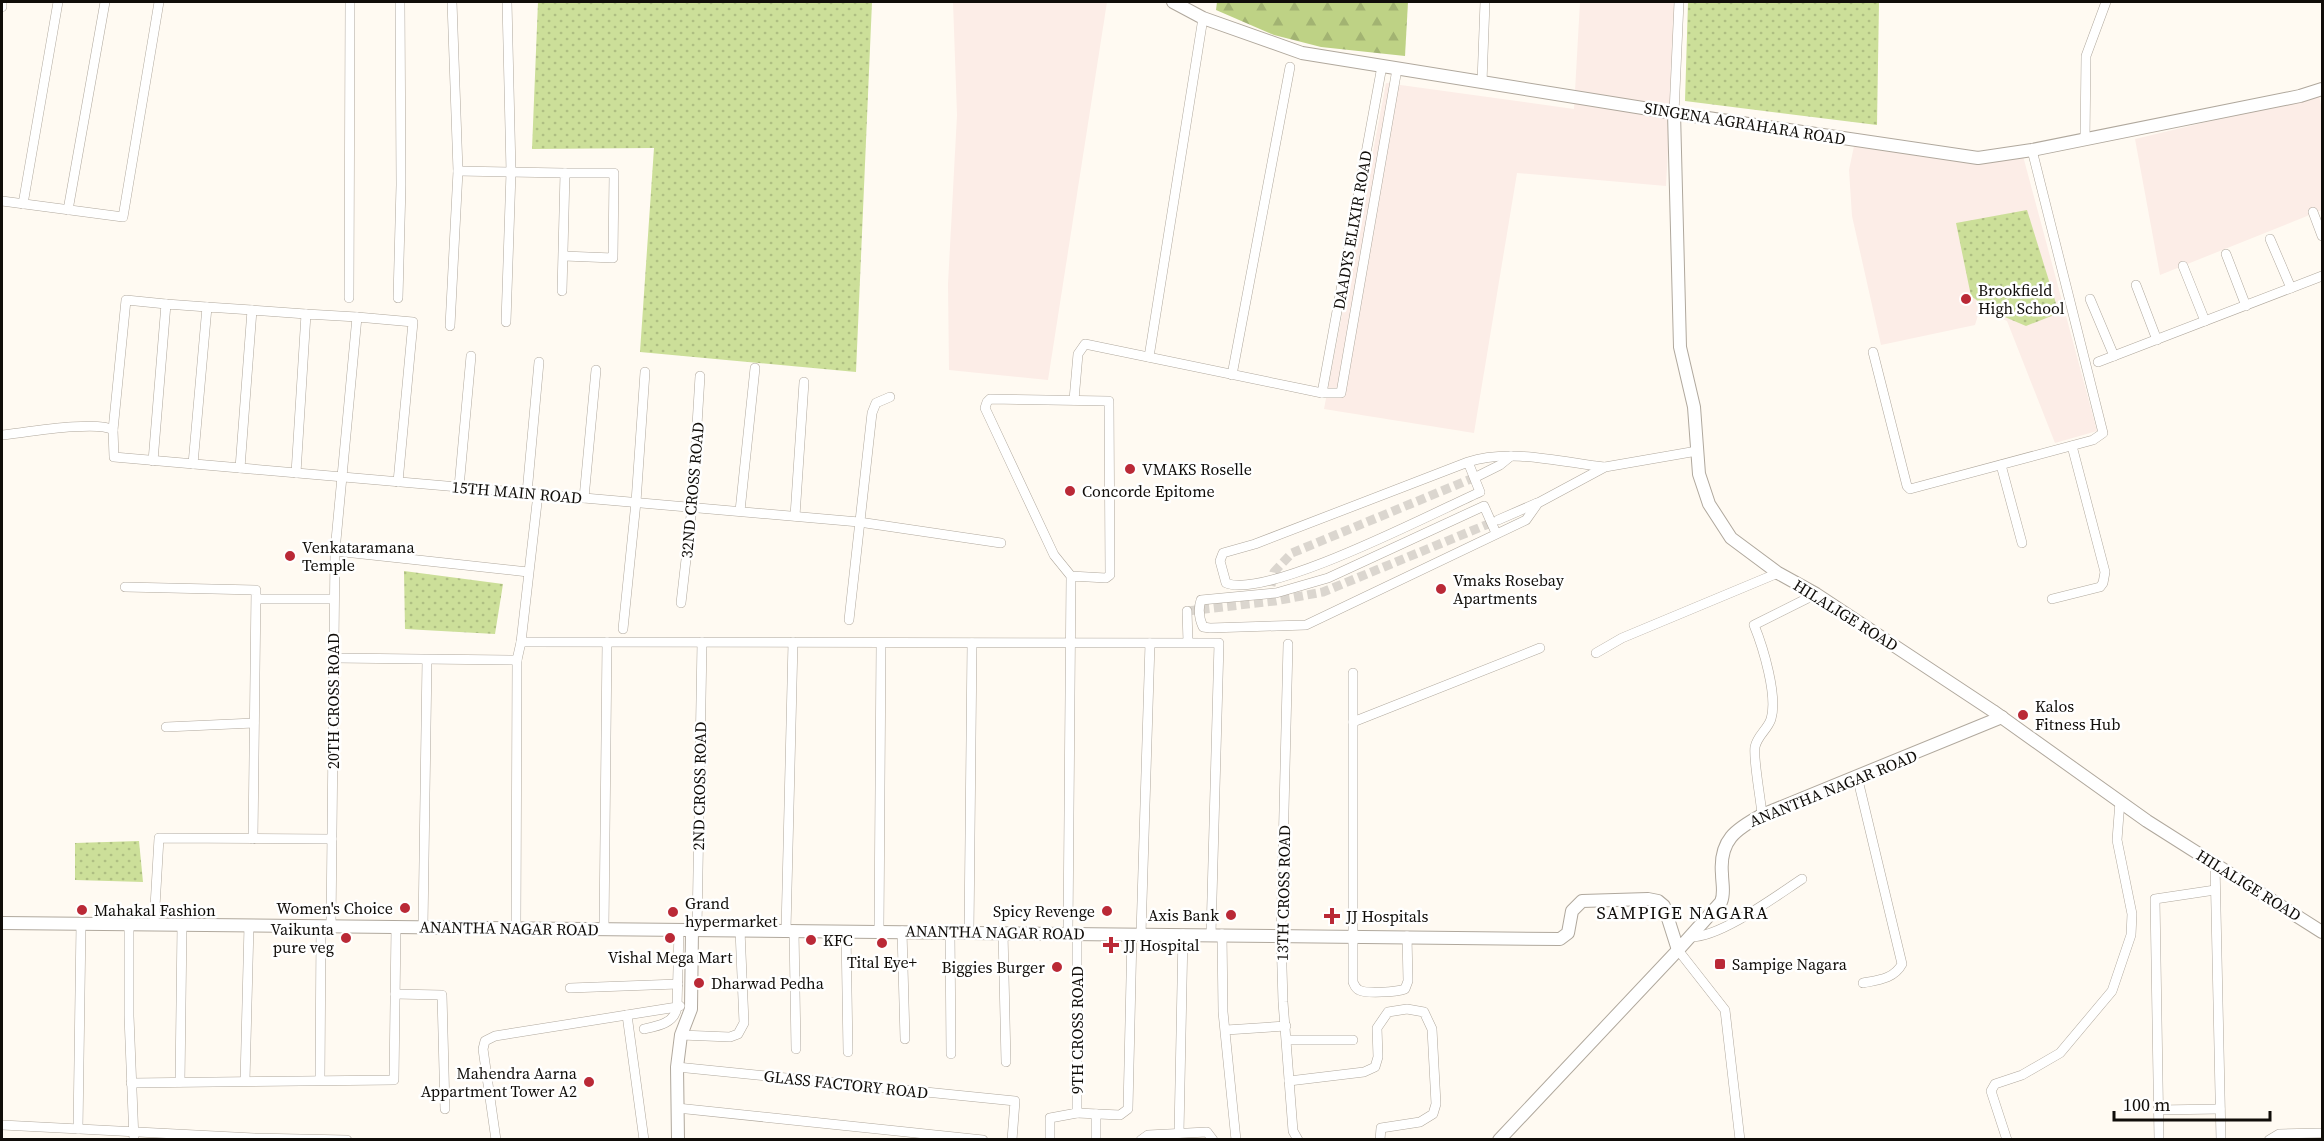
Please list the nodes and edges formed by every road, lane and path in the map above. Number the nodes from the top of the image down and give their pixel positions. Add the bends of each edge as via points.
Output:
1 (2, 2) edge
2 (58, 2) edge
3 (105, 2) edge
4 (159, 2) edge
5 (350, 2) edge
6 (400, 2) edge
7 (452, 2) edge
8 (507, 2) edge
9 (1173, 2) edge
10 (1485, 2) edge
11 (1679, 2) edge
12 (2106, 2) edge
13 (2, 8) edge
14 (1203, 18) junction
15 (1382, 66) junction
16 (1290, 67) dead end
17 (1397, 69) junction
18 (1482, 82) junction
19 (2322, 88) edge
20 (1674, 113) junction
21 (2085, 140) junction
22 (2032, 150) junction
23 (458, 171) junction
24 (511, 171) junction
25 (565, 172) junction
26 (2, 201) edge
27 (23, 204) junction
28 (68, 210) junction
29 (2313, 212) dead end
30 (2322, 237) edge
31 (2270, 239) dead end
32 (2226, 254) dead end
33 (564, 256) junction
34 (2183, 266) dead end
35 (2322, 276) edge
36 (2136, 285) dead end
37 (2291, 288) junction
38 (562, 291) dead end
39 (349, 298) dead end
40 (398, 298) dead end
41 (2090, 299) dead end
42 (166, 304) junction
43 (2246, 306) junction
44 (207, 307) junction
45 (252, 310) junction
46 (306, 314) junction
47 (357, 317) junction
48 (2205, 321) junction
49 (506, 322) dead end
50 (450, 326) dead end
51 (2157, 340) junction
52 (1873, 352) dead end
53 (471, 356) dead end
54 (2114, 356) junction
55 (1149, 357) junction
56 (539, 362) dead end
57 (2098, 362) dead end
58 (755, 368) dead end
59 (596, 370) dead end
60 (645, 372) dead end
61 (1232, 375) junction
62 (700, 376) dead end
63 (804, 382) dead end
64 (1322, 393) junction
65 (890, 397) dead end
66 (1074, 400) junction
67 (113, 430) junction
68 (2, 435) edge
69 (2072, 446) junction
70 (1697, 451) junction
71 (1511, 456) junction
72 (153, 461) junction
73 (1468, 462) junction
74 (193, 464) junction
75 (2001, 465) junction
76 (1605, 467) junction
77 (240, 468) junction
78 (296, 473) junction
79 (1478, 476) tunnel mouth
80 (341, 477) junction
81 (398, 482) junction
82 (459, 487) junction
83 (527, 493) junction
84 (538, 494) junction
85 (584, 498) junction
86 (636, 502) junction
87 (1538, 503) junction
88 (692, 507) junction
89 (740, 511) junction
90 (795, 516) junction
91 (1498, 520) tunnel mouth
92 (859, 522) junction
93 (1496, 533) junction
94 (1001, 543) dead end
95 (2022, 543) dead end
96 (335, 551) junction
97 (528, 572) junction
98 (1778, 573) junction
99 (1071, 576) junction
100 (1253, 583) junction
101 (125, 587) dead end
102 (1254, 594) junction
103 (1816, 594) junction
104 (260, 599) dead end
105 (333, 599) junction
106 (2052, 599) dead end
107 (681, 603) dead end
108 (1187, 611) dead end
109 (849, 620) dead end
110 (623, 629) dead end
111 (521, 642) junction
112 (607, 642) junction
113 (702, 642) junction
114 (793, 642) junction
115 (1188, 642) junction
116 (881, 643) junction
117 (972, 643) junction
118 (1150, 643) junction
119 (1071, 644) junction
120 (1288, 644) dead end
121 (1540, 648) dead end
122 (1596, 653) dead end
123 (334, 658) junction
124 (427, 660) junction
125 (517, 660) junction
126 (1353, 673) dead end
127 (2002, 717) junction
128 (1353, 722) junction
129 (254, 723) junction
130 (166, 726) dead end
131 (1857, 776) junction
132 (2120, 801) junction
133 (1762, 815) junction
134 (253, 838) junction
135 (332, 839) junction
136 (2215, 864) junction
137 (1803, 879) dead end
138 (2215, 890) junction
139 (2, 923) edge
140 (81, 924) junction
141 (129, 924) junction
142 (154, 924) junction
143 (182, 924) junction
144 (249, 925) junction
145 (326, 926) junction
146 (396, 927) junction
147 (423, 927) junction
148 (516, 928) junction
149 (604, 929) junction
150 (679, 929) junction
151 (695, 929) junction
152 (740, 930) junction
153 (790, 930) junction
154 (846, 931) junction
155 (879, 931) junction
156 (902, 931) junction
157 (951, 932) junction
158 (969, 932) junction
159 (1003, 932) junction
160 (2322, 932) edge
161 (1072, 933) junction
162 (1136, 934) junction
163 (1183, 934) junction
164 (1217, 934) junction
165 (1281, 935) junction
166 (1353, 936) junction
167 (1407, 936) junction
168 (1691, 937) junction
169 (1678, 950) junction
170 (1863, 983) dead end
171 (678, 984) junction
172 (570, 988) dead end
173 (395, 994) junction
174 (692, 1004) junction
175 (676, 1007) junction
176 (627, 1015) junction
177 (1286, 1026) junction
178 (644, 1029) dead end
179 (1226, 1030) junction
180 (681, 1035) junction
181 (905, 1039) dead end
182 (1287, 1040) junction
183 (1353, 1040) dead end
184 (796, 1049) dead end
185 (848, 1052) dead end
186 (951, 1054) dead end
187 (1006, 1062) dead end
188 (677, 1067) junction
189 (320, 1080) junction
190 (1289, 1080) junction
191 (245, 1081) junction
192 (180, 1082) junction
193 (131, 1083) junction
194 (677, 1108) junction
195 (445, 1109) dead end
196 (2220, 1109) junction
197 (2158, 1110) junction
198 (1077, 1113) junction
199 (1096, 1114) junction
200 (2, 1125) edge
201 (78, 1129) junction
202 (1179, 1133) junction
203 (2322, 1133) edge
204 (134, 1135) edge
205 (254, 1139) edge
206 (320, 1139) edge
207 (347, 1140) edge
208 (496, 1140) edge
209 (644, 1140) edge
210 (678, 1140) edge
211 (983, 1140) edge
212 (1012, 1140) edge
213 (1050, 1140) edge
214 (1095, 1140) edge
215 (1142, 1140) edge
216 (1213, 1140) edge
217 (1236, 1140) edge
218 (1298, 1140) edge
219 (1380, 1140) edge
220 (1499, 1140) edge
221 (1740, 1140) edge
222 (2007, 1140) edge
223 (2159, 1140) edge
224 (2221, 1140) edge
225 (2269, 1140) edge

1 - 13 street
2 - 27 street
3 - 28 street
4 - 28 street via 123,217
5 - 39 street
6 - 40 street
7 - 23 street
8 - 24 street
9 - 14 street, SINGENA AGRAHARA ROAD
10 - 18 street
11 - 20 street
12 - 21 street via 2086,56
14 - 15 street, SINGENA AGRAHARA ROAD via 1302,54
14 - 55 street
15 - 17 street, SINGENA AGRAHARA ROAD
15 - 64 street, DAADYS ELIXIR ROAD
16 - 61 street
17 - 18 street, SINGENA AGRAHARA ROAD
17 - 64 street, DAADYS ELIXIR ROAD via 1341,393
18 - 20 street, SINGENA AGRAHARA ROAD
19 - 21 street, SINGENA AGRAHARA ROAD via 2300,96
20 - 22 street, SINGENA AGRAHARA ROAD via 1978,158
20 - 70 street, HILALIGE ROAD via 1680,347 1694,407
21 - 22 street, SINGENA AGRAHARA ROAD
22 - 69 street via 2103,433
23 - 24 street
23 - 50 street
24 - 25 street
24 - 49 street
25 - 33 street
25 - 33 street via 614,173 613,258
26 - 27 street
27 - 28 street
29 - 30 street
31 - 37 street
32 - 43 street
33 - 38 street
34 - 48 street
35 - 37 street
36 - 51 street
37 - 43 street
41 - 54 street
42 - 44 street
42 - 67 street via 126,300
42 - 72 street
43 - 48 street
44 - 45 street
44 - 74 street
45 - 46 street
45 - 77 street
46 - 47 street
46 - 78 street
47 - 80 street, 20TH CROSS ROAD
47 - 81 street via 413,322
48 - 51 street
51 - 54 street
52 - 75 street via 1910,489
53 - 82 street
54 - 57 street
55 - 61 street
55 - 66 street via 1085,344 1078,354
56 - 83 street
58 - 89 street
59 - 85 street
60 - 86 street
61 - 64 street
62 - 88 street, 32ND CROSS ROAD
63 - 90 street
65 - 92 street via 876,403 872,413
66 - 99 street via 1109,401 1110,575
66 - 99 street via 990,399 985,404 1054,555
67 - 68 street via 107,426 73,427
67 - 72 street, 15TH MAIN ROAD via 114,457
69 - 75 street
69 - 106 street via 2105,572 2100,587
70 - 76 street
70 - 98 street, HILALIGE ROAD via 1704,491 1715,515 1731,538
71 - 73 street
71 - 76 street
71 - 79 street
72 - 74 street, 15TH MAIN ROAD
73 - 100 street via 1480,492 1328,561 1272,581
73 - 100 street via 1223,553 1220,561 1226,583
74 - 77 street, 15TH MAIN ROAD
75 - 95 street
76 - 87 street
77 - 78 street, 15TH MAIN ROAD
78 - 80 street, 15TH MAIN ROAD
80 - 81 street, 15TH MAIN ROAD
80 - 96 street, 20TH CROSS ROAD
81 - 82 street, 15TH MAIN ROAD
82 - 83 street, 15TH MAIN ROAD
83 - 84 street, 15TH MAIN ROAD
84 - 85 street, 15TH MAIN ROAD
84 - 97 street
85 - 86 street, 15TH MAIN ROAD
86 - 88 street, 15TH MAIN ROAD
86 - 110 street
87 - 91 street
87 - 93 street via 1526,520
88 - 89 street, 15TH MAIN ROAD
88 - 107 street, 32ND CROSS ROAD
89 - 90 street, 15TH MAIN ROAD
90 - 92 street, 15TH MAIN ROAD
92 - 94 street, 15TH MAIN ROAD
92 - 109 street
93 - 102 street via 1484,506 1328,578 1276,593
93 - 102 street via 1306,625 1203,627 1201,600
96 - 97 street
96 - 105 street, 20TH CROSS ROAD
97 - 111 street
98 - 103 street, HILALIGE ROAD
98 - 122 street via 1622,638
99 - 119 street, 9TH CROSS ROAD
100 - 102 street
101 - 129 street via 255,590
103 - 127 street, HILALIGE ROAD
103 - 133 street via 1754,625 1772,701 1771,720 1755,747
104 - 105 street
105 - 123 street, 20TH CROSS ROAD
108 - 115 street
111 - 112 street
111 - 125 street
112 - 113 street
112 - 149 street
113 - 114 street
113 - 151 street, 2ND CROSS ROAD
114 - 116 street
114 - 153 street
115 - 118 street
115 - 164 street via 1219,644
116 - 117 street
116 - 155 street
117 - 119 street
117 - 158 street
118 - 119 street
118 - 162 street
119 - 161 street, 9TH CROSS ROAD
120 - 165 street, 13TH CROSS ROAD
121 - 128 street
123 - 124 street
123 - 135 street, 20TH CROSS ROAD
124 - 125 street
124 - 147 street
125 - 148 street
126 - 128 street
127 - 131 street, ANANTHA NAGAR ROAD
127 - 132 street, HILALIGE ROAD
128 - 166 street
129 - 130 street
129 - 134 street
131 - 133 street, ANANTHA NAGAR ROAD
131 - 170 street via 1902,964 1888,977
132 - 136 street, HILALIGE ROAD
132 - 222 street via 2117,840 2132,914 2131,935 2112,991 2060,1053 2022,1076 1995,1084 1991,1091
133 - 168 street, ANANTHA NAGAR ROAD via 1730,837 1721,862 1723,898
134 - 135 street
134 - 142 street via 159,838
135 - 145 street, 20TH CROSS ROAD
136 - 138 street
136 - 160 street, HILALIGE ROAD
137 - 168 street via 1759,908 1703,937
138 - 196 street
138 - 197 street via 2155,898
139 - 140 street, ANANTHA NAGAR ROAD
140 - 141 street, ANANTHA NAGAR ROAD
140 - 201 street
141 - 142 street, ANANTHA NAGAR ROAD
141 - 193 street
142 - 143 street, ANANTHA NAGAR ROAD
143 - 144 street, ANANTHA NAGAR ROAD
143 - 192 street
144 - 145 street, ANANTHA NAGAR ROAD
144 - 191 street
145 - 146 street, ANANTHA NAGAR ROAD
145 - 189 street, 20TH CROSS ROAD
146 - 147 street, ANANTHA NAGAR ROAD
146 - 173 street
147 - 148 street, ANANTHA NAGAR ROAD
148 - 149 street, ANANTHA NAGAR ROAD
149 - 150 street, ANANTHA NAGAR ROAD
150 - 151 street, ANANTHA NAGAR ROAD
150 - 171 street
151 - 152 street, ANANTHA NAGAR ROAD
151 - 174 street
152 - 153 street, ANANTHA NAGAR ROAD
152 - 180 street via 744,1023 738,1034
153 - 154 street, ANANTHA NAGAR ROAD
153 - 184 street
154 - 155 street, ANANTHA NAGAR ROAD
154 - 185 street
155 - 156 street, ANANTHA NAGAR ROAD
156 - 157 street, ANANTHA NAGAR ROAD
156 - 181 street
157 - 158 street, ANANTHA NAGAR ROAD
157 - 186 street
158 - 159 street, ANANTHA NAGAR ROAD
159 - 161 street, ANANTHA NAGAR ROAD
159 - 187 street
161 - 162 street, ANANTHA NAGAR ROAD
161 - 198 street, 9TH CROSS ROAD
162 - 163 street, ANANTHA NAGAR ROAD
162 - 199 street via 1128,1110 1120,1115
163 - 164 street, ANANTHA NAGAR ROAD
163 - 202 street
164 - 165 street, ANANTHA NAGAR ROAD
164 - 179 street
165 - 166 street, ANANTHA NAGAR ROAD
165 - 177 street, 13TH CROSS ROAD
166 - 167 street, ANANTHA NAGAR ROAD
166 - 167 street via 1353,982 1362,992 1406,989
167 - 169 street, ANANTHA NAGAR ROAD via 1560,939 1568,933 1572,911 1582,901 1648,899 1664,906
168 - 169 street, ANANTHA NAGAR ROAD
169 - 220 street
169 - 221 street via 1725,1010
171 - 172 street
171 - 175 street
173 - 189 street via 394,1080
173 - 195 street via 442,994
174 - 175 street
174 - 180 street
175 - 176 street
175 - 178 street via 671,1020
176 - 208 street via 495,1036 485,1041
176 - 209 street
177 - 179 street
177 - 182 street, 13TH CROSS ROAD
179 - 217 street
180 - 188 street
182 - 183 street
182 - 190 street, 13TH CROSS ROAD
188 - 194 street
188 - 212 street, GLASS FACTORY ROAD via 1015,1101
189 - 191 street
190 - 218 street, 13TH CROSS ROAD via 1293,1131
190 - 219 street via 1364,1072 1375,1067 1377,1028 1388,1012 1424,1012 1432,1029 1436,1104 1432,1114 1420,1122 1381,1128
191 - 192 street
192 - 193 street
193 - 204 street
194 - 210 street
194 - 211 street
196 - 197 street
196 - 224 street
197 - 223 street
198 - 199 street
198 - 213 street, 9TH CROSS ROAD via 1050,1118
199 - 214 street
200 - 201 street
201 - 204 street
202 - 215 street via 1148,1135
202 - 216 street via 1207,1132
203 - 225 street via 2279,1134
204 - 205 street
205 - 206 street
206 - 207 street

